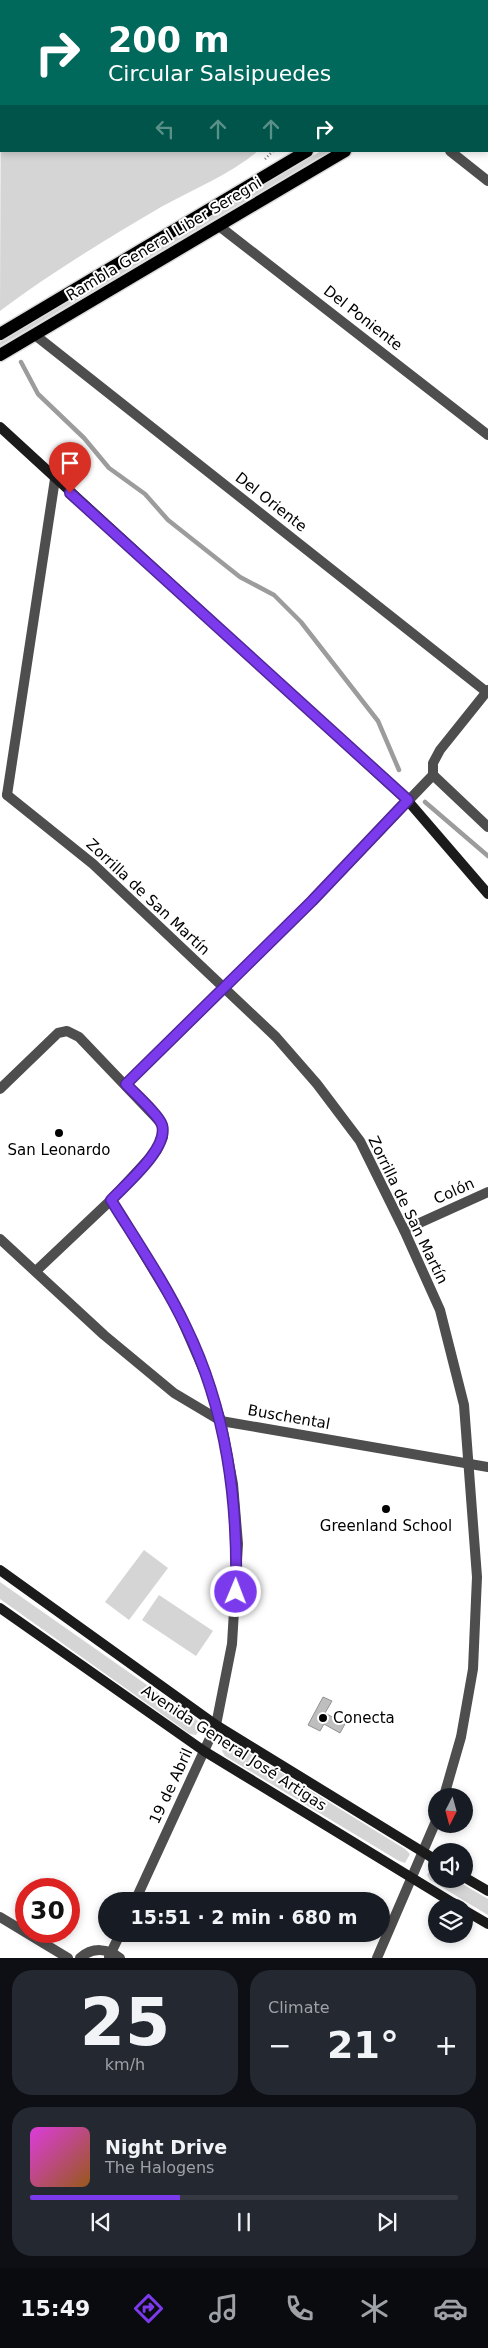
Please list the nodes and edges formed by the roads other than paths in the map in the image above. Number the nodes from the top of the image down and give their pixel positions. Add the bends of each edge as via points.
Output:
1 (304, 152) edge
2 (343, 152) edge
3 (451, 152) edge
4 (488, 181) edge
5 (219, 226) junction
6 (0, 334) edge
7 (34, 335) junction
8 (0, 355) edge
9 (0, 427) edge
10 (488, 435) edge
11 (56, 479) junction
12 (487, 692) edge
13 (433, 775) junction
14 (4, 797) edge
15 (408, 800) junction
16 (488, 827) edge
17 (488, 894) edge
18 (225, 988) junction
19 (126, 1084) junction
20 (0, 1089) edge
21 (488, 1192) edge
22 (111, 1200) junction
23 (404, 1230) junction
24 (0, 1239) edge
25 (36, 1271) junction
26 (222, 1421) junction
27 (470, 1464) junction
28 (488, 1467) edge
29 (0, 1570) edge
30 (0, 1608) edge
31 (216, 1725) junction
32 (204, 1750) junction
33 (446, 1788) edge
34 (432, 1833) edge
35 (424, 1853) junction
36 (428, 1855) edge
37 (412, 1879) junction
38 (473, 1882) edge
39 (488, 1891) edge
40 (139, 1892) edge
41 (444, 1898) edge
42 (473, 1915) edge
43 (0, 1917) edge
44 (488, 1924) edge
45 (118, 1942) edge
46 (114, 1956) edge
47 (68, 1958) edge
48 (80, 1958) edge
49 (376, 1958) edge

1 - 6 main road, Rambla General Liber Seregni
2 - 5 main road, Rambla General Liber Seregni
3 - 4 street
5 - 7 main road, Rambla General Liber Seregni
5 - 10 street, Del Poniente
7 - 8 main road, Rambla General Liber Seregni
7 - 12 street, Del Oriente
9 - 11 street
11 - 14 street, Zorrilla de San Martín
11 - 15 street
12 - 13 street via 440,750 433,763
13 - 15 street
13 - 16 street
14 - 18 street, Zorrilla de San Martín via 93,864
15 - 17 street
15 - 18 street
18 - 19 street
18 - 23 street, Zorrilla de San Martín via 276,1037 360,1141
19 - 20 street via 79,1037 67,1031 58,1033
19 - 22 street via 162,1124 163,1137 157,1150
21 - 23 street, Colón
22 - 25 street
22 - 26 street, 19 de Abril via 187,1329
23 - 27 street, Zorrilla de San Martín via 440,1310 464,1405
24 - 25 street, Buschental
25 - 26 street, Buschental via 174,1393
26 - 27 street, Buschental
26 - 31 street, 19 de Abril via 233,1484 238,1544 232,1644
27 - 28 street, Buschental
27 - 33 street, Zorrilla de San Martín via 477,1578 473,1669 461,1738
29 - 31 street, Avenida General José Artigas
30 - 32 street, Avenida General José Artigas
31 - 32 street, 19 de Abril
31 - 35 street, Avenida General José Artigas
32 - 37 street, Avenida General José Artigas
32 - 40 street, 19 de Abril
34 - 35 street
35 - 36 street, Avenida General José Artigas
35 - 37 street
37 - 41 street, Avenida General José Artigas
37 - 49 street
38 - 39 street
42 - 44 street
43 - 47 street
45 - 46 street
46 - 48 street via 92,1951

